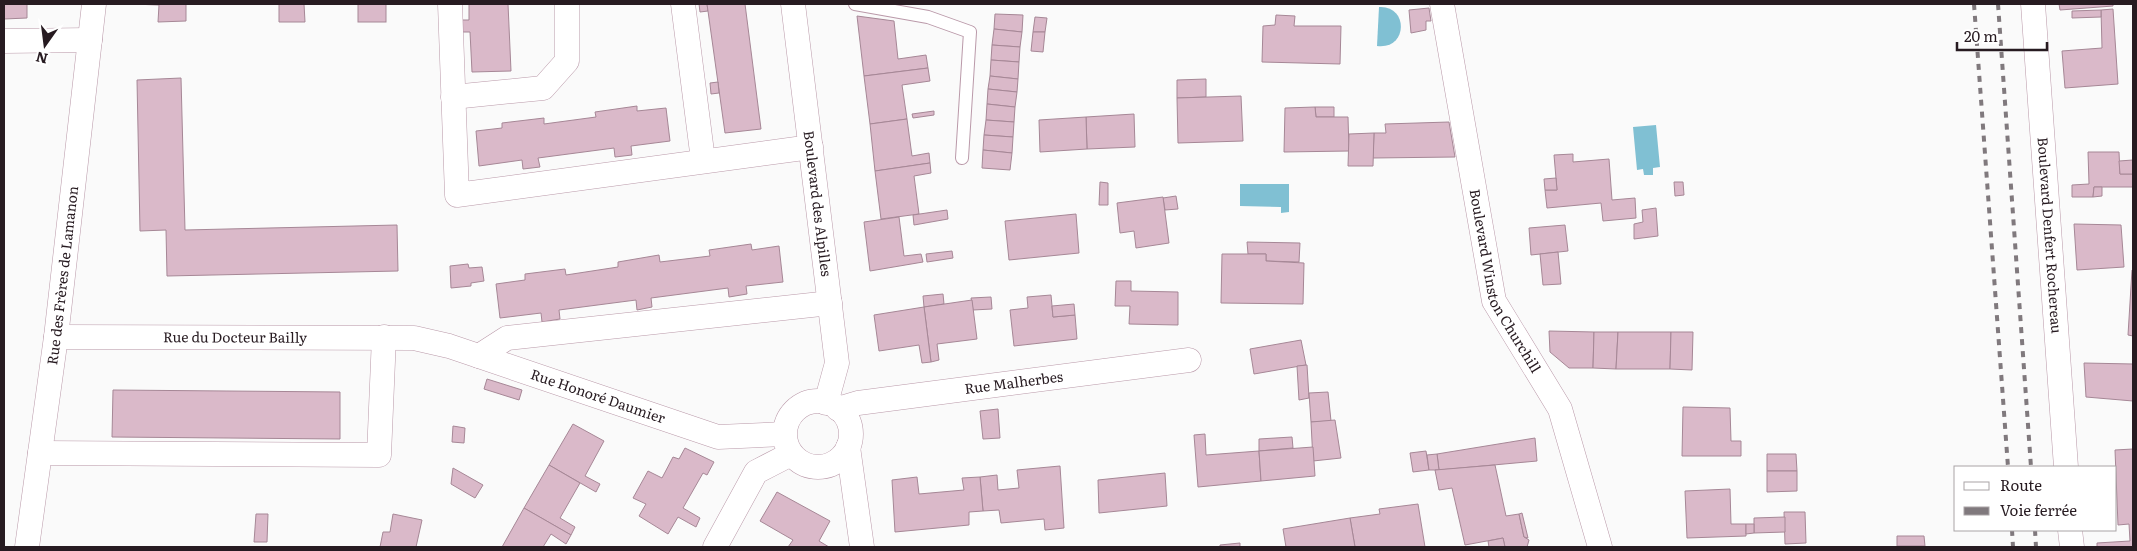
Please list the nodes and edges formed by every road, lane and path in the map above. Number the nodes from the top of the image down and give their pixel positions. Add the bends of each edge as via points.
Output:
1 (94, 4) edge
2 (450, 4) edge
3 (567, 4) edge
4 (683, 4) edge
5 (794, 4) edge
6 (855, 4) edge
7 (1442, 4) edge
8 (2032, 4) edge
9 (90, 40) junction
10 (4, 41) edge
11 (453, 97) junction
12 (811, 147) junction
13 (962, 158) dead end
14 (704, 160) junction
15 (830, 304) junction
16 (56, 337) junction
17 (384, 337) junction
18 (414, 338) joint
19 (479, 356) junction
20 (1189, 360) dead end
21 (832, 406) junction
22 (788, 444) junction
23 (848, 447) junction
24 (40, 453) junction
25 (2066, 466) edge
26 (2070, 531) edge
27 (27, 547) edge
28 (715, 547) edge
29 (862, 547) edge
30 (1600, 547) edge
31 (2072, 547) edge

1 - 9 street, Rue des Frères de Lamanon
2 - 11 street
3 - 11 street via 567,61 543,88
4 - 14 street
5 - 12 street, Boulevard des Alpilles
6 - 13 lane via 928,17 970,32
7 - 30 street, Boulevard Winston Churchill via 1494,301 1560,409
8 - 25 street, Boulevard Denfert Rochereau
9 - 10 street
9 - 16 street, Rue des Frères de Lamanon
11 - 14 street via 457,194
12 - 14 street
12 - 15 street, Boulevard des Alpilles
15 - 19 street via 507,338
15 - 21 street, Boulevard des Alpilles via 837,363
16 - 17 street, Rue du Docteur Bailly
16 - 24 street, Rue des Frères de Lamanon
17 - 18 street, Rue du Docteur Bailly
17 - 24 street via 380,455
18 - 19 street, Rue Honoré Daumier
19 - 22 street, Rue Honoré Daumier via 718,437
20 - 21 street, Rue Malherbes
21 - 22 street via 809,403 794,411 787,422
21 - 23 street via 850,427
22 - 23 street via 809,466 822,467 833,464
22 - 28 street via 756,472
23 - 29 street
24 - 27 street, Rue des Frères de Lamanon
26 - 31 street

